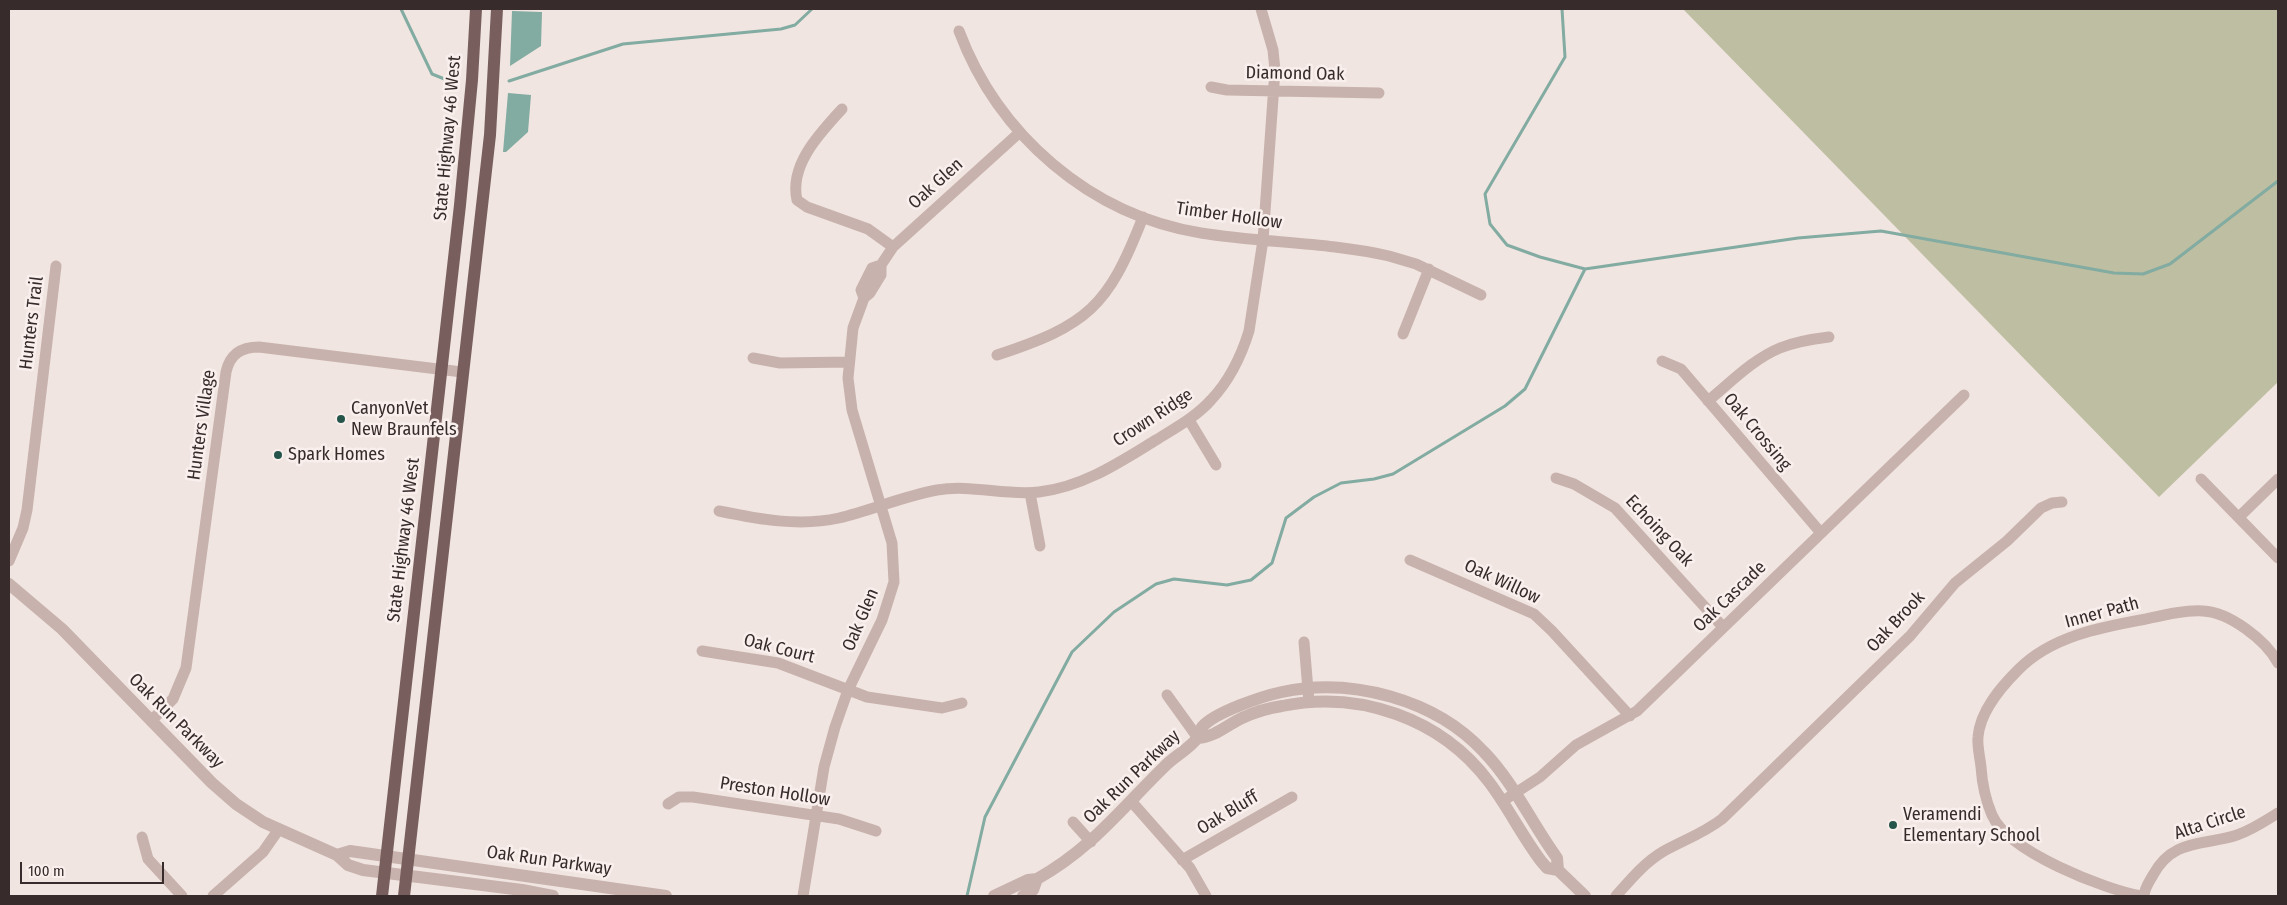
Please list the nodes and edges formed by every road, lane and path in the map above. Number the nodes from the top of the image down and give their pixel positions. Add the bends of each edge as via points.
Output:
1 (476, 9) edge
2 (497, 9) edge
3 (1260, 9) edge
4 (959, 31) dead end
5 (1210, 87) dead end
6 (1275, 91) junction
7 (1378, 93) dead end
8 (842, 109) dead end
9 (1020, 132) junction
10 (1143, 218) junction
11 (1263, 240) junction
12 (893, 246) junction
13 (56, 266) dead end
14 (1430, 269) junction
15 (1481, 295) dead end
16 (1403, 334) dead end
17 (1828, 337) dead end
18 (997, 355) dead end
19 (753, 358) dead end
20 (1662, 361) dead end
21 (848, 362) junction
22 (442, 369) junction
23 (462, 372) junction
24 (1964, 394) dead end
25 (1708, 400) junction
26 (1189, 420) junction
27 (1216, 465) dead end
28 (1556, 478) dead end
29 (2201, 479) dead end
30 (2278, 479) edge
31 (1030, 493) junction
32 (2062, 502) dead end
33 (881, 506) junction
34 (719, 511) dead end
35 (2239, 517) junction
36 (1821, 533) junction
37 (1040, 546) dead end
38 (2278, 558) edge
39 (1410, 560) dead end
40 (9, 561) edge
41 (9, 584) edge
42 (1723, 627) junction
43 (1304, 642) dead end
44 (702, 651) dead end
45 (2278, 663) edge
46 (1308, 688) junction
47 (848, 690) junction
48 (1167, 694) dead end
49 (1309, 702) junction
50 (962, 703) dead end
51 (1630, 716) junction
52 (151, 721) junction
53 (1198, 738) junction
54 (1515, 794) junction
55 (1292, 797) dead end
56 (1131, 801) junction
57 (1503, 802) junction
58 (668, 804) dead end
59 (2278, 813) edge
60 (815, 815) junction
61 (1073, 822) dead end
62 (278, 830) junction
63 (876, 831) dead end
64 (142, 836) dead end
65 (1091, 842) junction
66 (337, 855) junction
67 (387, 858) junction
68 (408, 860) junction
69 (1182, 860) junction
70 (1558, 870) junction
71 (385, 873) junction
72 (406, 876) junction
73 (1037, 879) junction
74 (182, 896) edge
75 (213, 896) edge
76 (382, 896) edge
77 (404, 896) edge
78 (553, 896) edge
79 (666, 896) edge
80 (803, 896) edge
81 (994, 896) edge
82 (1022, 896) edge
83 (1206, 896) edge
84 (1585, 896) edge
85 (1616, 896) edge
86 (2142, 896) edge

1 - 22 main road, State Highway 46 West via 472,80
2 - 23 main road via 490,136
3 - 6 street, Crown Ridge via 1274,59
4 - 9 street, Timber Hollow via 982,80
5 - 6 street, Diamond Oak
6 - 7 street, Diamond Oak
6 - 11 street, Crown Ridge
8 - 12 street via 805,157 796,188 797,200 807,207 868,229
9 - 10 street, Timber Hollow via 1073,180
9 - 12 street, Oak Glen
10 - 11 street, Timber Hollow via 1199,233
10 - 18 street via 1118,276 1098,304 1061,331
11 - 14 street, Timber Hollow via 1374,252
11 - 26 street, Crown Ridge via 1245,343 1226,383
12 - 21 street, Oak Glen via 880,265 872,268 860,290 864,298 853,328
13 - 40 street, Hunters Trail via 27,510
14 - 15 street, Timber Hollow
14 - 16 street
17 - 25 street via 1800,341 1778,349
19 - 21 street via 780,364
20 - 25 street, Oak Crossing via 1681,369
21 - 33 street, Oak Glen via 852,410
22 - 23 street, Hunters Village
22 - 52 street, Hunters Village via 259,347 244,348 232,358 226,372 186,668 173,699
22 - 67 main road, State Highway 46 West
23 - 68 main road
24 - 36 street, Oak Cascade
25 - 36 street, Oak Crossing
26 - 27 street
26 - 31 street, Crown Ridge via 1086,479 1053,490
28 - 42 street, Echoing Oak via 1574,484 1615,508
29 - 35 street
30 - 35 street
31 - 33 street, Crown Ridge via 947,489
31 - 37 street
32 - 85 street, Oak Brook via 2041,508 2007,541 1955,583 1910,636 1766,784 1710,829 1653,858
33 - 34 street, Crown Ridge via 814,522 788,522
33 - 47 street, Oak Glen via 893,550 894,582 884,614
35 - 38 street
36 - 42 street, Oak Cascade
39 - 51 street, Oak Willow via 1534,614
41 - 52 street, Oak Run Parkway via 57,624
42 - 51 street, Oak Cascade
43 - 46 street
44 - 47 street, Oak Court via 778,663
45 - 86 street, Inner Path via 2250,630 2228,618 2204,611 2170,614 2098,628 2052,645 2019,669 1988,707 1978,736 1982,779 1992,816 2031,853 2123,893
46 - 49 street
46 - 53 street, Oak Run Parkway via 1275,693 1237,706 1202,727
46 - 54 street, Oak Run Parkway via 1372,692 1426,710 1484,751
47 - 50 street, Oak Court via 867,697 934,707
47 - 60 street, Oak Glen via 829,748
48 - 53 street
49 - 53 street, Oak Run Parkway via 1257,712 1209,737
49 - 57 street, Oak Run Parkway via 1364,705 1393,712 1424,726 1466,756
51 - 54 street, Oak Cascade via 1576,745
52 - 62 street, Oak Run Parkway via 230,798
53 - 56 street, Oak Run Parkway via 1164,766
54 - 57 street, Oak Cascade
54 - 70 street, Oak Run Parkway via 1557,858
55 - 69 street, Oak Bluff
56 - 65 street, Oak Run Parkway
56 - 69 street
57 - 70 street, Oak Run Parkway via 1541,861 1547,868
58 - 60 street, Preston Hollow via 679,797 693,797
59 - 86 street, Alta Circle via 2236,836 2202,841 2176,850 2158,866
60 - 63 street, Preston Hollow via 850,821
60 - 80 street, Oak Glen
61 - 65 street, Oak Run Parkway
62 - 66 street, Oak Run Parkway
62 - 75 street via 263,852
64 - 74 street via 148,859
65 - 73 street, Oak Run Parkway
66 - 67 street, Oak Run Parkway via 350,851
66 - 71 street, Oak Run Parkway via 348,865
67 - 68 street, Oak Run Parkway
67 - 71 main road, State Highway 46 West
68 - 72 main road
68 - 79 street, Oak Run Parkway
69 - 83 street
70 - 84 street, Oak Run Parkway
71 - 72 street, Oak Run Parkway
71 - 76 main road, State Highway 46 West
72 - 77 main road
72 - 78 street, Oak Run Parkway
73 - 81 street, Oak Run Parkway
73 - 82 street, Oak Run Parkway via 1033,890

